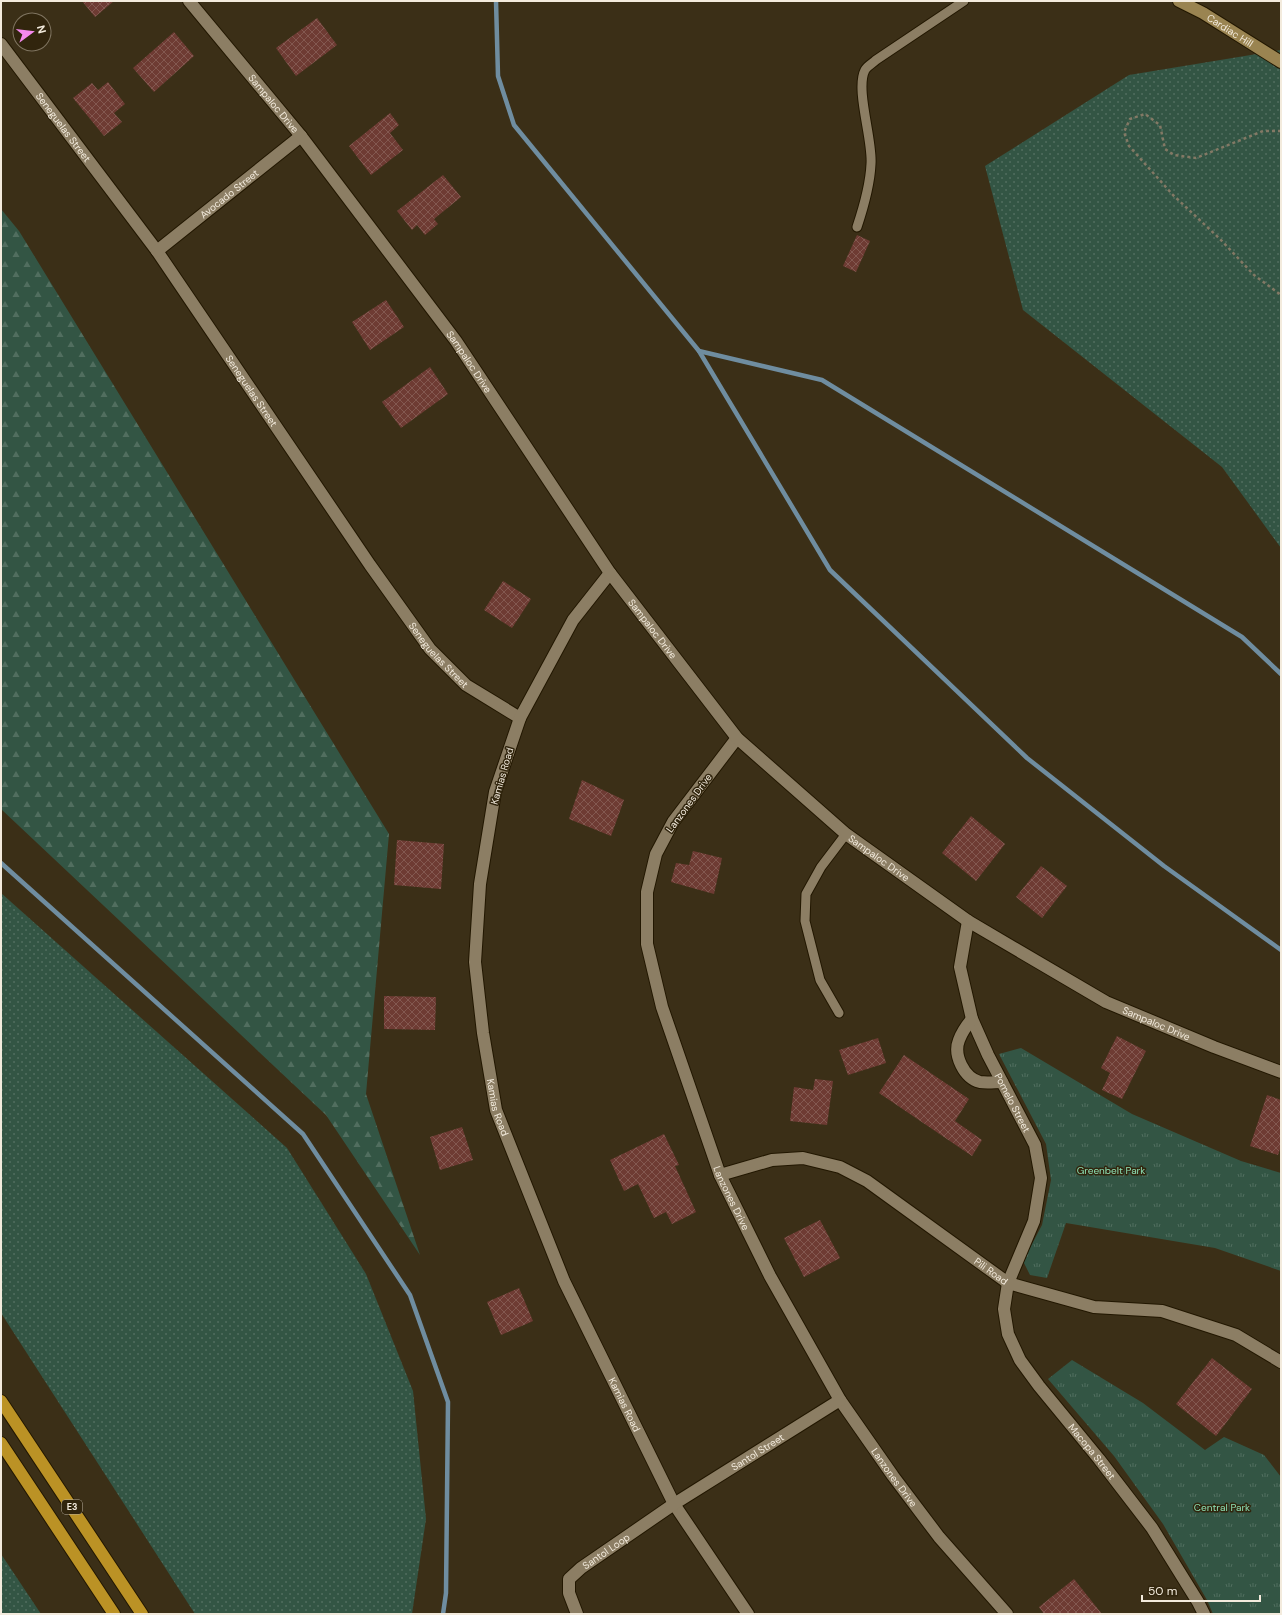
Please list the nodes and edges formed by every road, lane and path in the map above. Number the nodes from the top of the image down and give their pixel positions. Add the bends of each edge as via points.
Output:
1 (189, 1) edge
2 (964, 1) edge
3 (1178, 1) edge
4 (1, 44) edge
5 (1281, 62) edge
6 (1281, 131) edge
7 (301, 136) junction
8 (857, 227) dead end
9 (157, 251) junction
10 (1281, 295) edge
11 (610, 573) junction
12 (520, 718) junction
13 (738, 738) junction
14 (846, 834) junction
15 (968, 921) junction
16 (839, 1013) dead end
17 (972, 1019) junction
18 (1281, 1072) edge
19 (1002, 1082) junction
20 (720, 1175) junction
21 (1008, 1283) junction
22 (1281, 1362) edge
23 (840, 1400) junction
24 (1, 1401) edge
25 (1, 1443) edge
26 (674, 1504) junction
27 (114, 1614) edge
28 (142, 1614) edge
29 (577, 1614) edge
30 (748, 1614) edge
31 (1007, 1614) edge
32 (1204, 1614) edge

1 - 7 street, Sampaloc Drive
2 - 8 lane via 865,70 861,87 869,131 871,163 868,192
3 - 5 main road, Cardiac Hill via 1203,13
4 - 9 street, Seneguelas Street
6 - 10 path via 1263,131 1196,158 1174,155 1165,149 1160,125 1144,114 1130,119 1124,132 1129,146 1173,195 1254,275
7 - 9 street, Avocado Street
7 - 11 street, Sampaloc Drive via 456,342
9 - 12 street, Seneguelas Street via 430,649 466,685
11 - 12 street, Kamias Road via 573,620
11 - 13 street, Sampaloc Drive
12 - 26 street, Kamias Road via 495,792 479,891 475,962 483,1033 496,1110 564,1281
13 - 14 street, Sampaloc Drive
13 - 20 street, Lanzones Drive via 673,822 656,854 647,892 647,944 662,1007
14 - 15 street, Sampaloc Drive
14 - 16 lane via 821,867 806,894 806,921 820,980
15 - 17 street, Pomelo Street via 960,967
15 - 18 street, Sampaloc Drive via 1106,1002
17 - 19 street, Pomelo Street
17 - 19 street via 959,1039 957,1047 961,1066 972,1078 981,1082
19 - 21 street, Pomelo Street via 1035,1144 1041,1178 1034,1221
20 - 21 street, Pili Road via 772,1160 803,1158 840,1166 867,1181
20 - 23 street, Lanzones Drive via 770,1276
21 - 22 street, Pili Road via 1094,1308 1162,1311 1236,1335
21 - 32 street, Macopa Street via 1004,1309 1008,1334 1020,1360 1152,1528
23 - 26 street, Santol Street
23 - 31 street, Lanzones Drive via 939,1537
24 - 28 highway, E3
25 - 27 highway, E3
26 - 29 street, Santol Loop via 569,1579 569,1593
26 - 30 street, Kamias Road

